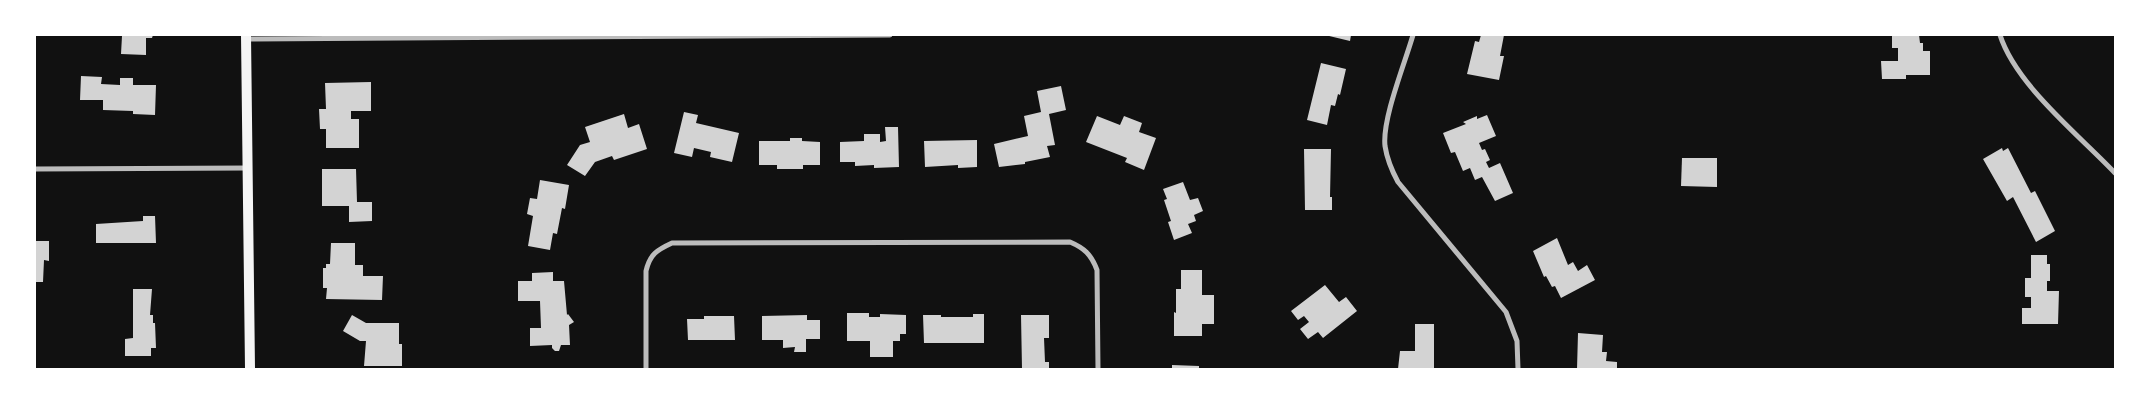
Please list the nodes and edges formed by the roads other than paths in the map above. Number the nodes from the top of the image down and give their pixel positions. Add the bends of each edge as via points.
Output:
1 (890, 35) edge
2 (1413, 35) edge
3 (2000, 35) edge
4 (246, 37) edge
5 (248, 168) junction
6 (35, 169) edge
7 (2115, 173) edge
8 (250, 369) edge
9 (646, 369) edge
10 (1098, 369) edge
11 (1518, 369) edge

1 - 4 street
2 - 11 street via 1386,122 1385,146 1391,168 1398,182 1506,312 1517,341
3 - 7 street via 2011,60 2030,86
4 - 5 main road
5 - 6 street
5 - 8 main road
9 - 10 street via 648,260 655,251 672,244 1070,242 1088,253 1096,270

